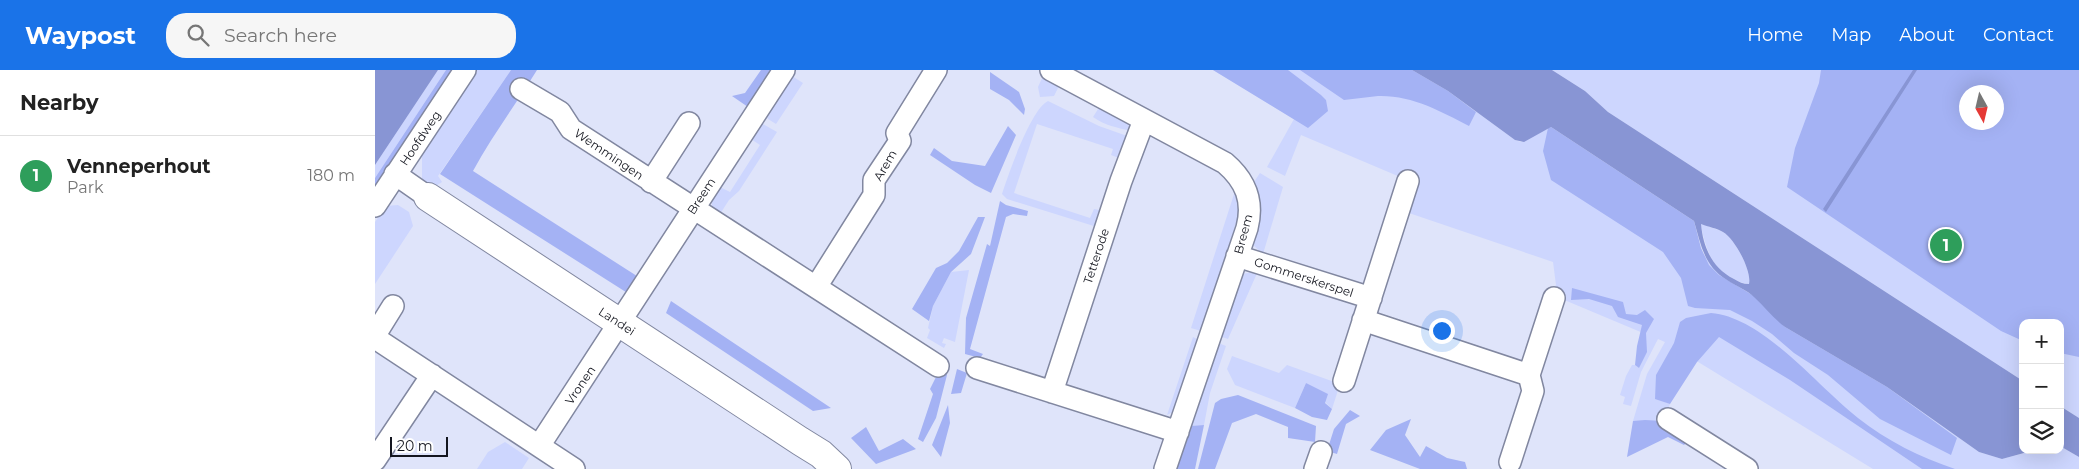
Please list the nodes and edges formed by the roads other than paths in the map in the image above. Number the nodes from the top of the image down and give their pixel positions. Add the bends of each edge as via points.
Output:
1 (465, 70) edge
2 (783, 70) edge
3 (936, 70) edge
4 (1051, 70) edge
5 (521, 89) dead end
6 (1144, 120) junction
7 (689, 123) dead end
8 (395, 174) junction
9 (1408, 181) dead end
10 (651, 182) junction
11 (428, 197) joint
12 (375, 206) edge
13 (693, 209) junction
14 (1237, 256) junction
15 (816, 287) junction
16 (1371, 298) junction
17 (1554, 298) dead end
18 (393, 306) dead end
19 (1363, 320) junction
20 (620, 323) junction
21 (375, 336) edge
22 (938, 366) dead end
23 (977, 368) dead end
24 (431, 375) junction
25 (1529, 375) junction
26 (1344, 381) dead end
27 (1052, 392) junction
28 (1668, 419) dead end
29 (1177, 432) junction
30 (539, 446) junction
31 (375, 460) edge
32 (1510, 462) dead end
33 (1740, 467) edge
34 (574, 469) edge
35 (837, 469) edge
36 (1165, 469) edge

1 - 8 street, Hoofdweg
2 - 13 street, Breem
3 - 15 street, Arem via 897,133 900,141 874,180 874,195
4 - 6 street, Breem
5 - 10 street, Wemmingen via 560,112 571,129
6 - 14 street, Breem via 1221,160 1240,178 1247,192 1250,210
6 - 27 street, Tetterode
7 - 10 street, Wemmingen
8 - 11 street, Landei
8 - 12 street, Hoofdweg
9 - 16 street, Gommerskerspel
10 - 13 street, Wemmingen
11 - 20 street, Landei
13 - 15 street
13 - 20 street, Breem
14 - 16 street, Gommerskerspel
14 - 29 street, Breem
15 - 22 street
16 - 19 street, Gommerskerspel
17 - 25 street
18 - 21 street
19 - 25 street
19 - 26 street, Gommerskerspel
20 - 30 street, Vronen
20 - 35 street, Landei via 821,454
21 - 24 street
23 - 27 street
24 - 30 street
24 - 31 street
25 - 32 street via 1533,391
27 - 29 street
28 - 33 street
29 - 36 street, Breem
30 - 34 street

